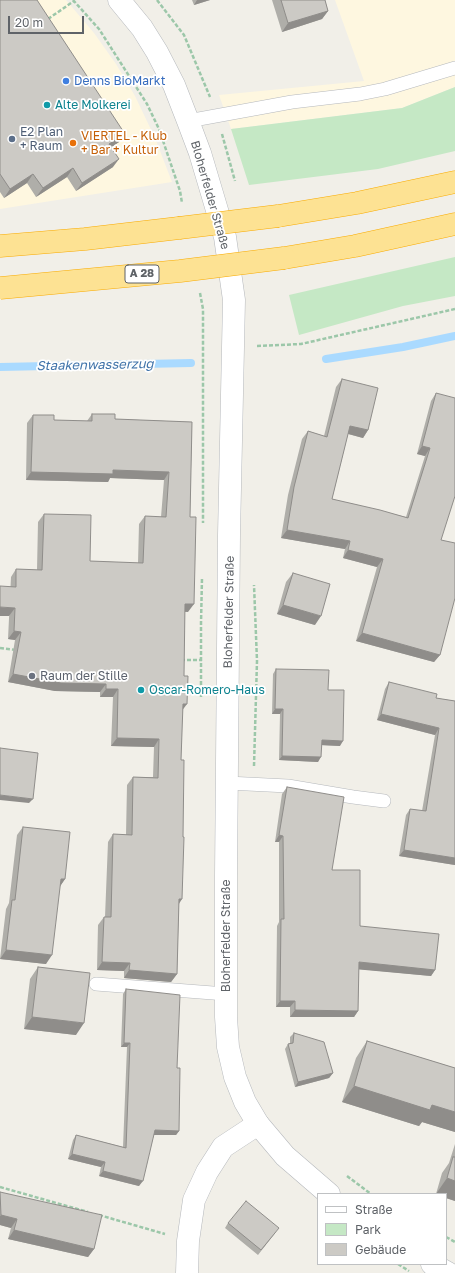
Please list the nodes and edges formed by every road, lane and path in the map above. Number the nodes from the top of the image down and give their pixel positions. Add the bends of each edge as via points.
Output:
1 (74, 0) edge
2 (119, 0) edge
3 (46, 21) edge
4 (455, 68) edge
5 (188, 121) junction
6 (455, 182) edge
7 (183, 206) dead end
8 (455, 224) edge
9 (0, 246) edge
10 (199, 287) dead end
11 (0, 288) edge
12 (455, 309) edge
13 (232, 347) junction
14 (203, 525) dead end
15 (202, 577) dead end
16 (0, 648) edge
17 (22, 652) edge
18 (178, 660) edge
19 (201, 660) junction
20 (228, 660) junction
21 (201, 698) dead end
22 (227, 783) junction
23 (384, 801) dead end
24 (96, 984) dead end
25 (226, 994) junction
26 (258, 1124) junction
27 (0, 1187) edge
28 (328, 1193) edge
29 (90, 1213) edge
30 (98, 1215) edge
31 (188, 1241) junction
32 (400, 1265) edge
33 (434, 1265) edge
34 (187, 1273) edge
35 (413, 1273) edge
36 (448, 1273) edge

1 - 3 path
1 - 7 path via 98,29 147,104 159,129
2 - 5 street, Bloherfelder Straße via 142,28 157,52
4 - 5 lane via 385,90 292,102
5 - 13 street, Bloherfelder Straße via 200,152 225,237 234,300
6 - 9 highway, bridge via 357,203 278,216 132,234
8 - 11 highway, A 28, bridge via 355,246 284,258 180,271
10 - 14 path via 204,309
12 - 13 path via 301,344
13 - 20 street, Bloherfelder Straße
15 - 19 path
16 - 17 path
18 - 19 path
19 - 20 path
19 - 21 path
20 - 22 street, Bloherfelder Straße
22 - 23 lane via 288,786
22 - 25 street, Bloherfelder Straße
24 - 25 lane
25 - 26 street, Bloherfelder Straße via 228,1047 235,1077 245,1102
26 - 28 street, Bloherfelder Straße via 285,1156
26 - 31 street via 223,1147 207,1172 194,1200
27 - 29 path
30 - 31 path
31 - 34 street
32 - 35 path
33 - 36 street

